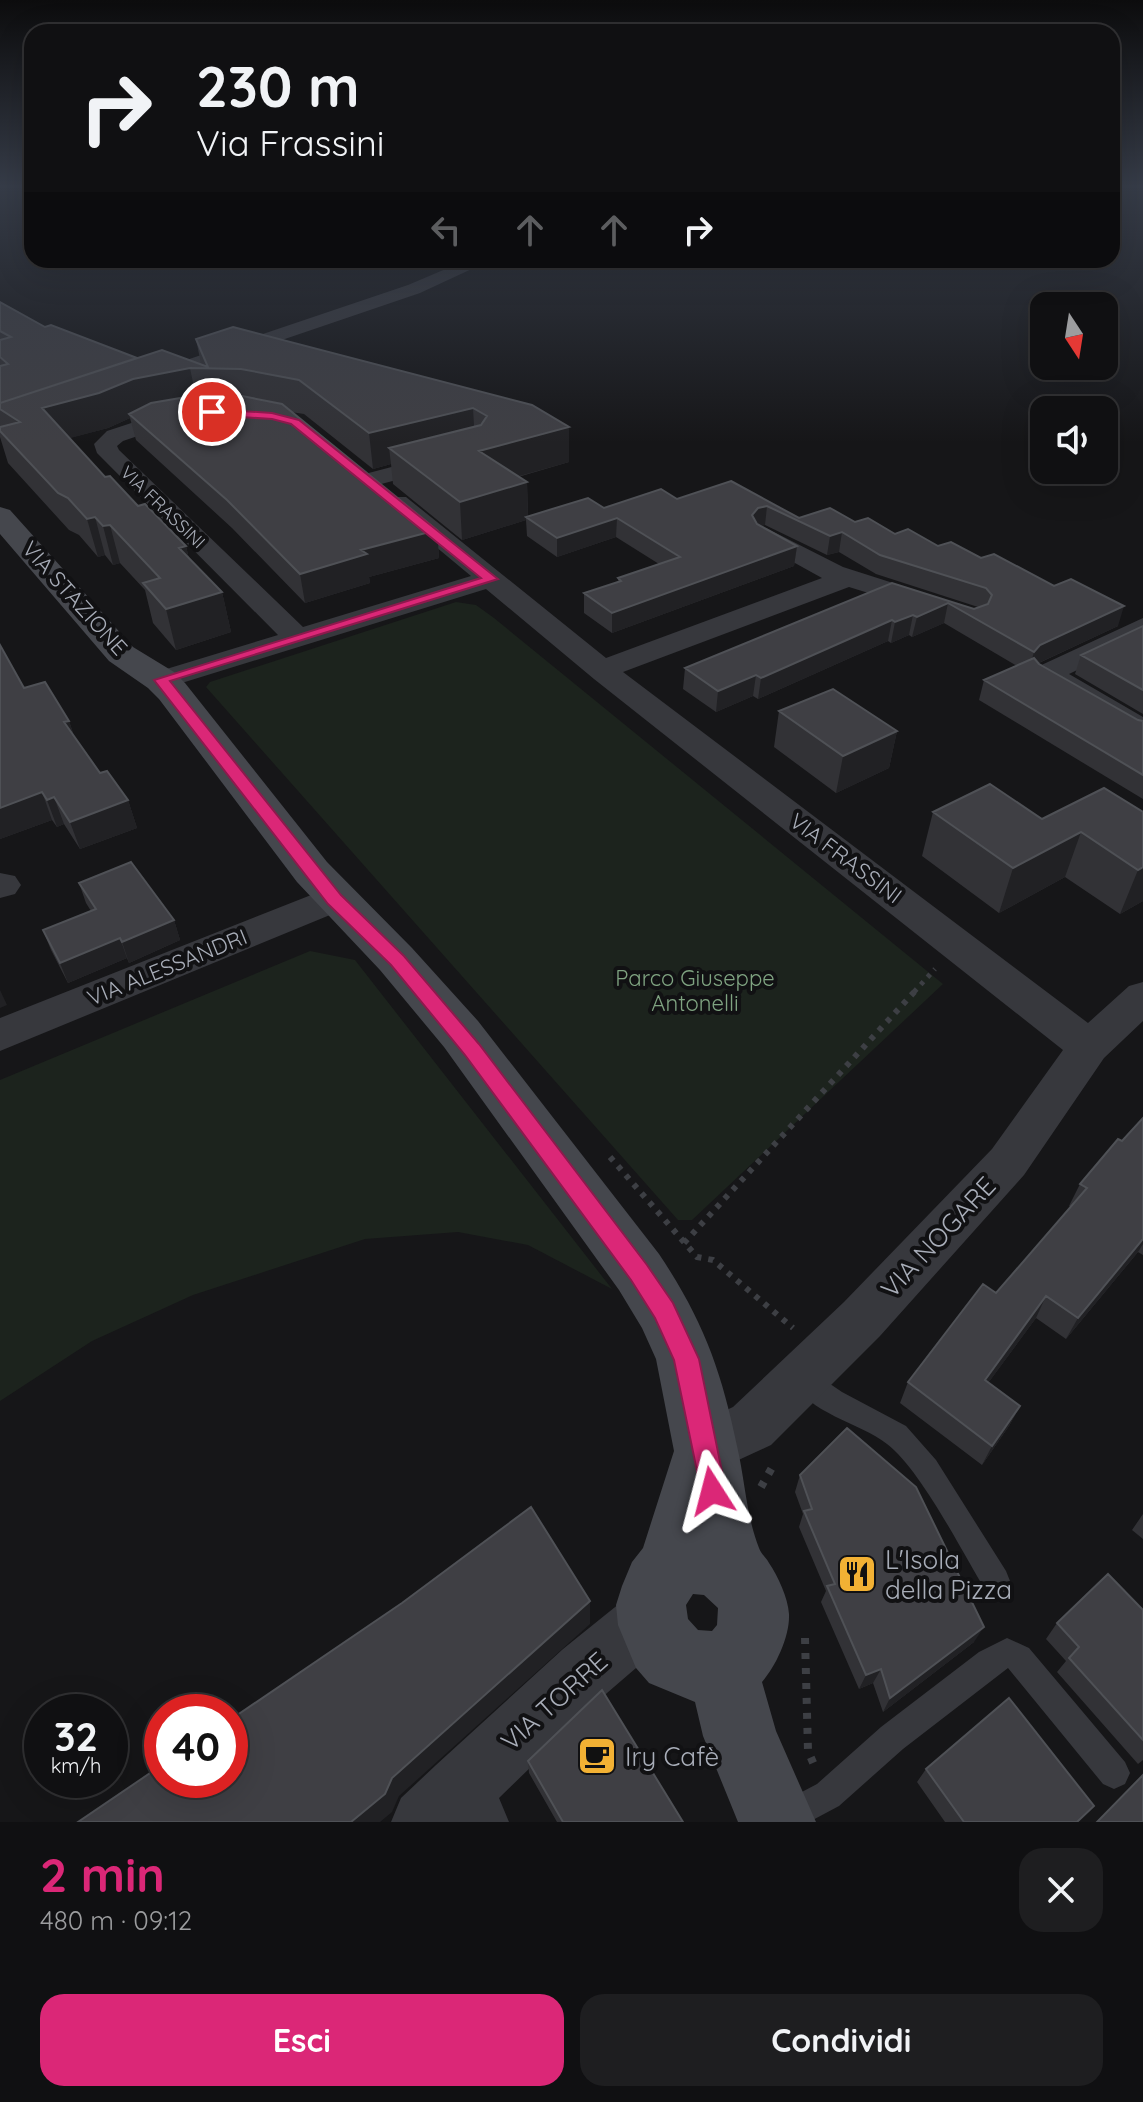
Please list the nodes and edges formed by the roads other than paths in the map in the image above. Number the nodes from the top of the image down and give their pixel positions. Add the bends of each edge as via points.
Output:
1 (451, 273) edge
2 (133, 384) edge
3 (199, 413) edge
4 (459, 456) edge
5 (0, 516) edge
6 (766, 536) edge
7 (848, 578) junction
8 (491, 579) junction
9 (957, 613) edge
10 (1143, 627) edge
11 (297, 637) junction
12 (602, 670) junction
13 (161, 680) junction
14 (1143, 730) edge
15 (334, 899) junction
16 (1143, 997) edge
17 (0, 1035) edge
18 (1089, 1047) junction
19 (819, 1378) junction
20 (706, 1448) junction
21 (996, 1581) dead end
22 (693, 1617) junction
23 (1114, 1773) dead end
24 (453, 1811) edge
25 (777, 1822) edge

1 - 2 street
3 - 11 street, VIA FRASSINI via 167,416 105,444
4 - 8 street, VIA FRASSINI via 363,475
5 - 13 street, VIA STAZIONE via 121,654
6 - 7 street
7 - 9 street
7 - 12 street
8 - 11 street
8 - 12 street, VIA FRASSINI
10 - 14 street via 1046,674
11 - 13 street
12 - 18 street, VIA FRASSINI
13 - 15 street, VIA STAZIONE
15 - 17 street, VIA ALESSANDRI
15 - 20 street, VIA STAZIONE via 397,960 472,1050 639,1272 686,1359
16 - 18 street, VIA NOGARE
18 - 19 street, VIA NOGARE via 1008,1162 862,1319
19 - 20 street, VIA NOGARE via 752,1426
19 - 21 lane via 897,1435 927,1469
20 - 22 street, VIA STAZIONE via 715,1512
22 - 24 street, VIA TORRE via 585,1671
22 - 25 street, VIA STAZIONE via 774,1743
23 - 25 lane via 1019,1658 1007,1653 892,1738 828,1795

